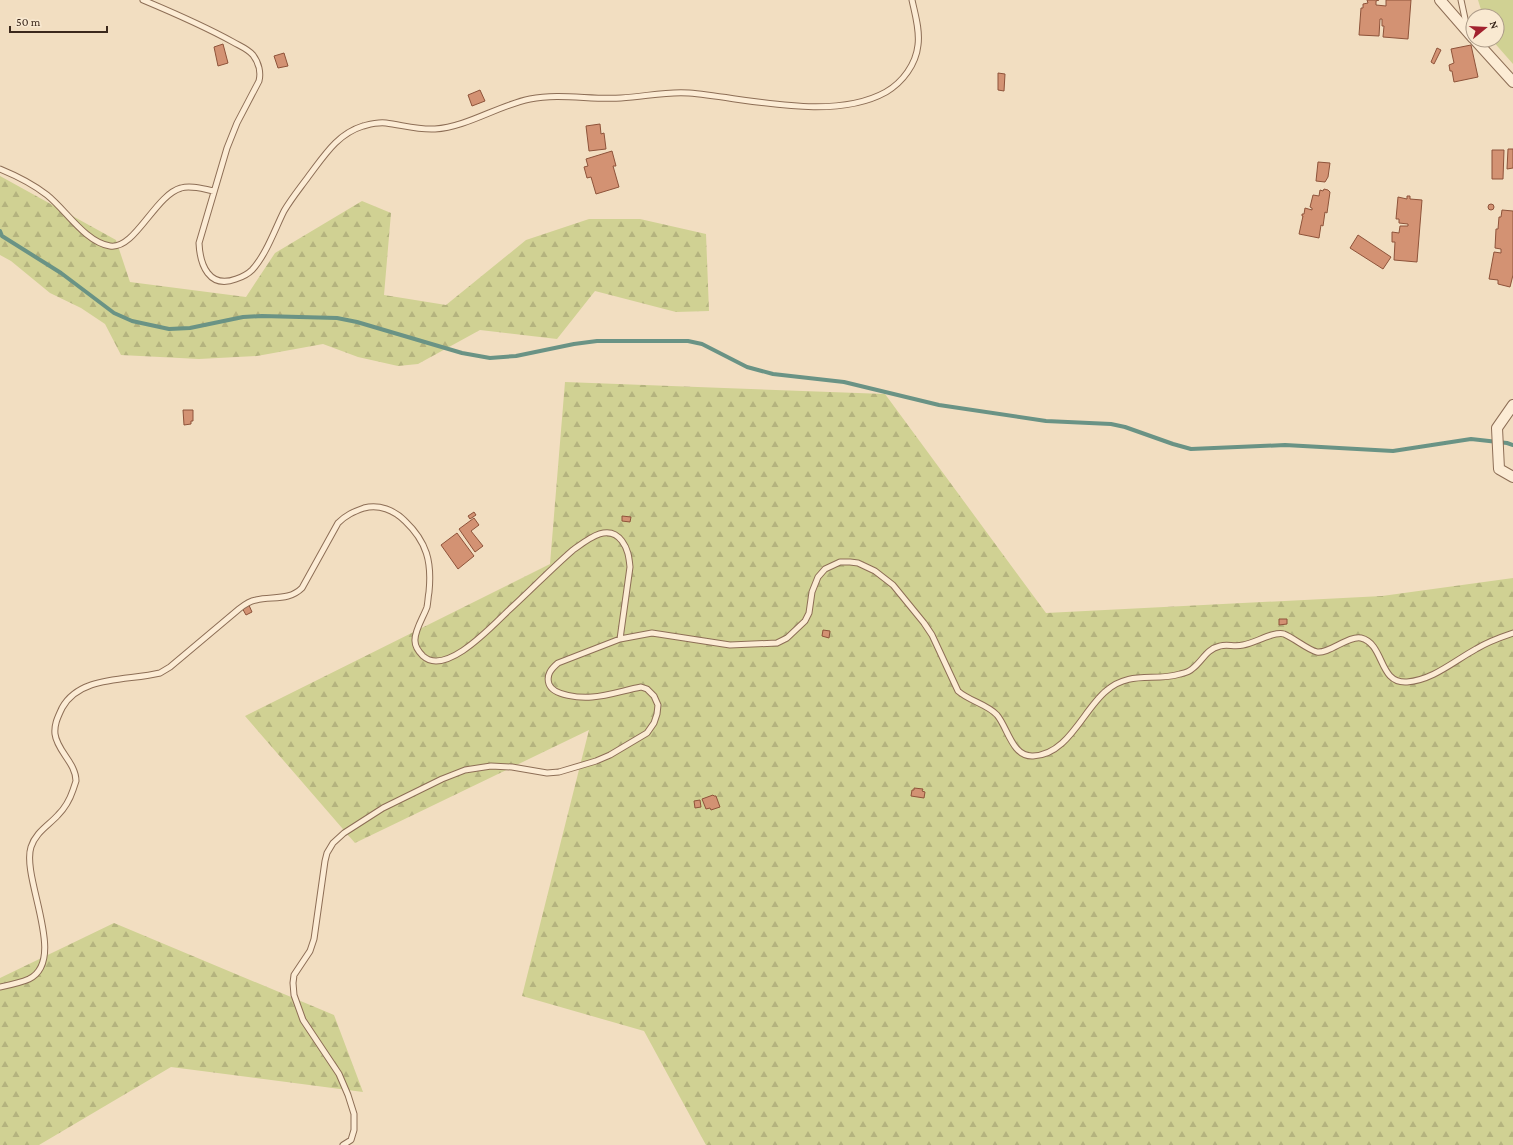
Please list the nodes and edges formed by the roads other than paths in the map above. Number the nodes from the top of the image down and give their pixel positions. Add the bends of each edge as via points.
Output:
1 (143, 0) edge
2 (912, 0) edge
3 (1440, 0) edge
4 (1461, 0) edge
5 (1465, 13) edge
6 (1465, 29) edge
7 (1482, 48) edge
8 (1513, 82) edge
9 (0, 168) edge
10 (214, 191) junction
11 (1513, 404) edge
12 (1513, 477) edge
13 (1513, 634) edge
14 (620, 639) junction
15 (0, 987) edge
16 (343, 1145) edge

1 - 10 lane via 249,51 258,65 261,74 259,81 226,148
2 - 10 lane via 918,28 918,45 907,73 885,93 863,101 838,105 787,105 671,92 621,98 533,98 512,103 445,128 413,128 376,123 354,129 331,146 294,196 260,259 244,276 233,281 216,280 207,271 200,256 199,243
3 - 6 street
4 - 5 lane
7 - 8 street
9 - 10 lane via 49,196 82,230 103,244 112,246 123,244 158,204 180,188
11 - 12 street via 1497,428 1499,470
13 - 14 lane via 1478,647 1431,675 1406,682 1398,681 1387,673 1373,646 1361,638 1354,638 1317,652 1279,633 1245,645 1220,646 1208,652 1190,671 1119,682 1094,702 1082,721 1060,745 1052,751 1033,756 1019,750 997,714 958,691 924,623 893,586 875,571 858,563 840,562 825,569 818,577 812,592 809,613 805,621 787,638 777,643 730,645 652,633
14 - 15 lane via 630,567 629,555 619,538 609,532 590,537 573,550 476,641 454,656 436,662 427,660 418,650 414,639 427,606 430,581 429,560 420,537 395,512 384,508 368,507 346,515 338,523 302,588 295,593 280,599 255,600 247,603 166,671 93,684 76,692 66,701 57,717 55,735 76,781 70,798 59,815 34,838 30,855 42,922 42,964 30,979
14 - 16 lane via 558,663 548,675 549,684 557,693 568,696 591,697 641,687 647,689 658,705 657,714 647,733 596,761 558,772 548,774 491,766 465,770 383,808 344,833 327,853 314,939 310,951 294,975 293,984 294,995 304,1020 339,1074 354,1114 354,1130 350,1140

